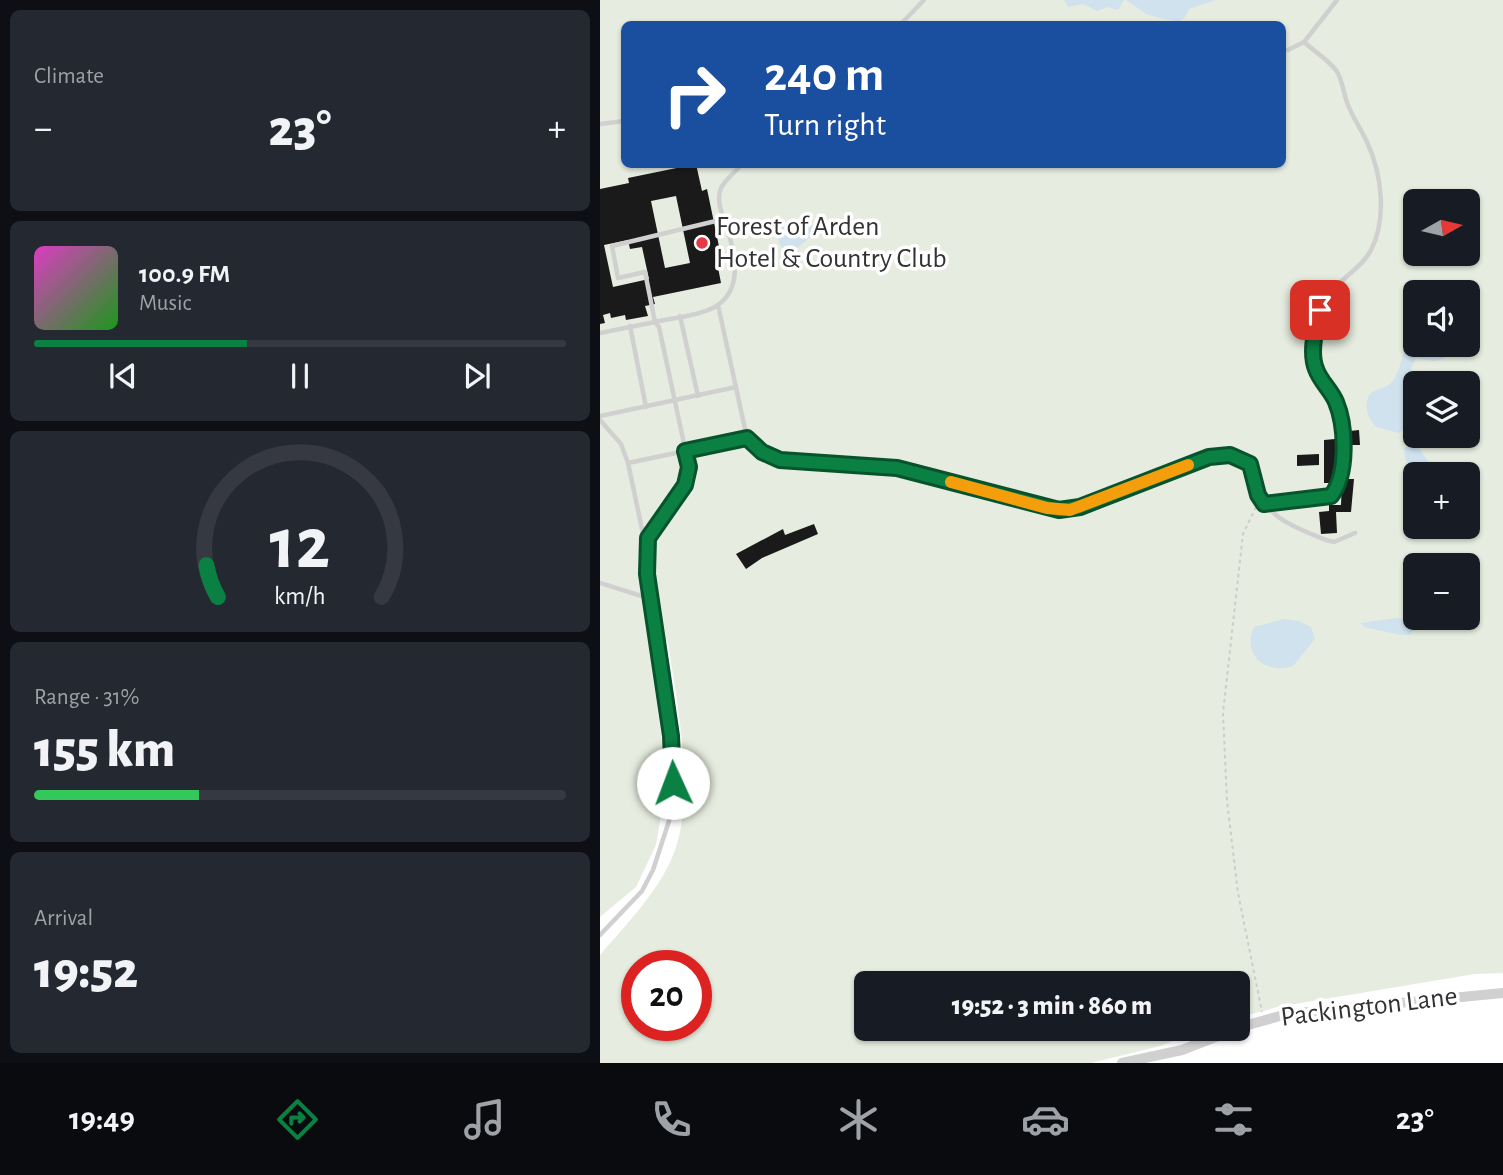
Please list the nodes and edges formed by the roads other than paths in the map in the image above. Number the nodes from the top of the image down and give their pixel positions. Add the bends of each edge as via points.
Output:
1 (924, 0) edge
2 (1337, 0) edge
3 (904, 21) edge
4 (1304, 42) junction
5 (1288, 50) dead end
6 (621, 121) edge
7 (600, 124) edge
8 (738, 168) edge
9 (724, 219) junction
10 (718, 305) junction
11 (680, 317) junction
12 (655, 322) junction
13 (630, 326) junction
14 (600, 333) edge
15 (736, 387) junction
16 (698, 396) junction
17 (675, 401) junction
18 (646, 407) junction
19 (600, 418) edge
20 (747, 438) junction
21 (685, 451) junction
22 (628, 463) junction
23 (1268, 505) junction
24 (1355, 533) dead end
25 (647, 552) junction
26 (600, 583) edge
27 (651, 599) junction
28 (600, 935) edge
29 (1503, 993) edge
30 (1250, 1025) edge
31 (1205, 1041) edge
32 (1122, 1063) edge

1 - 3 lane
2 - 4 lane
4 - 5 lane
4 - 23 lane via 1340,77 1346,102 1376,169 1379,220 1371,251 1326,295 1315,334 1315,369 1335,400 1344,430 1337,488 1331,496
6 - 7 lane
8 - 9 lane via 721,187
9 - 10 lane via 737,265 724,301
9 - 12 lane via 612,246 618,278 645,272
10 - 11 lane
10 - 15 lane
11 - 12 lane
11 - 16 lane
12 - 13 lane
12 - 17 lane
13 - 14 lane
13 - 18 lane
15 - 16 lane
15 - 20 lane
16 - 17 lane
17 - 18 lane
17 - 21 lane
18 - 19 lane
19 - 22 lane via 621,444
20 - 21 lane
20 - 23 lane via 780,460 897,468 1059,510 1080,507 1209,457 1230,455 1250,464 1260,501
21 - 22 lane
21 - 25 lane via 689,467 685,485 648,538
22 - 25 lane
23 - 24 lane via 1278,516 1326,540 1334,542
25 - 27 lane
26 - 27 lane
27 - 28 lane via 673,758 669,821 642,891
29 - 30 street, Packington Lane via 1287,1014
31 - 32 street, Packington Lane

